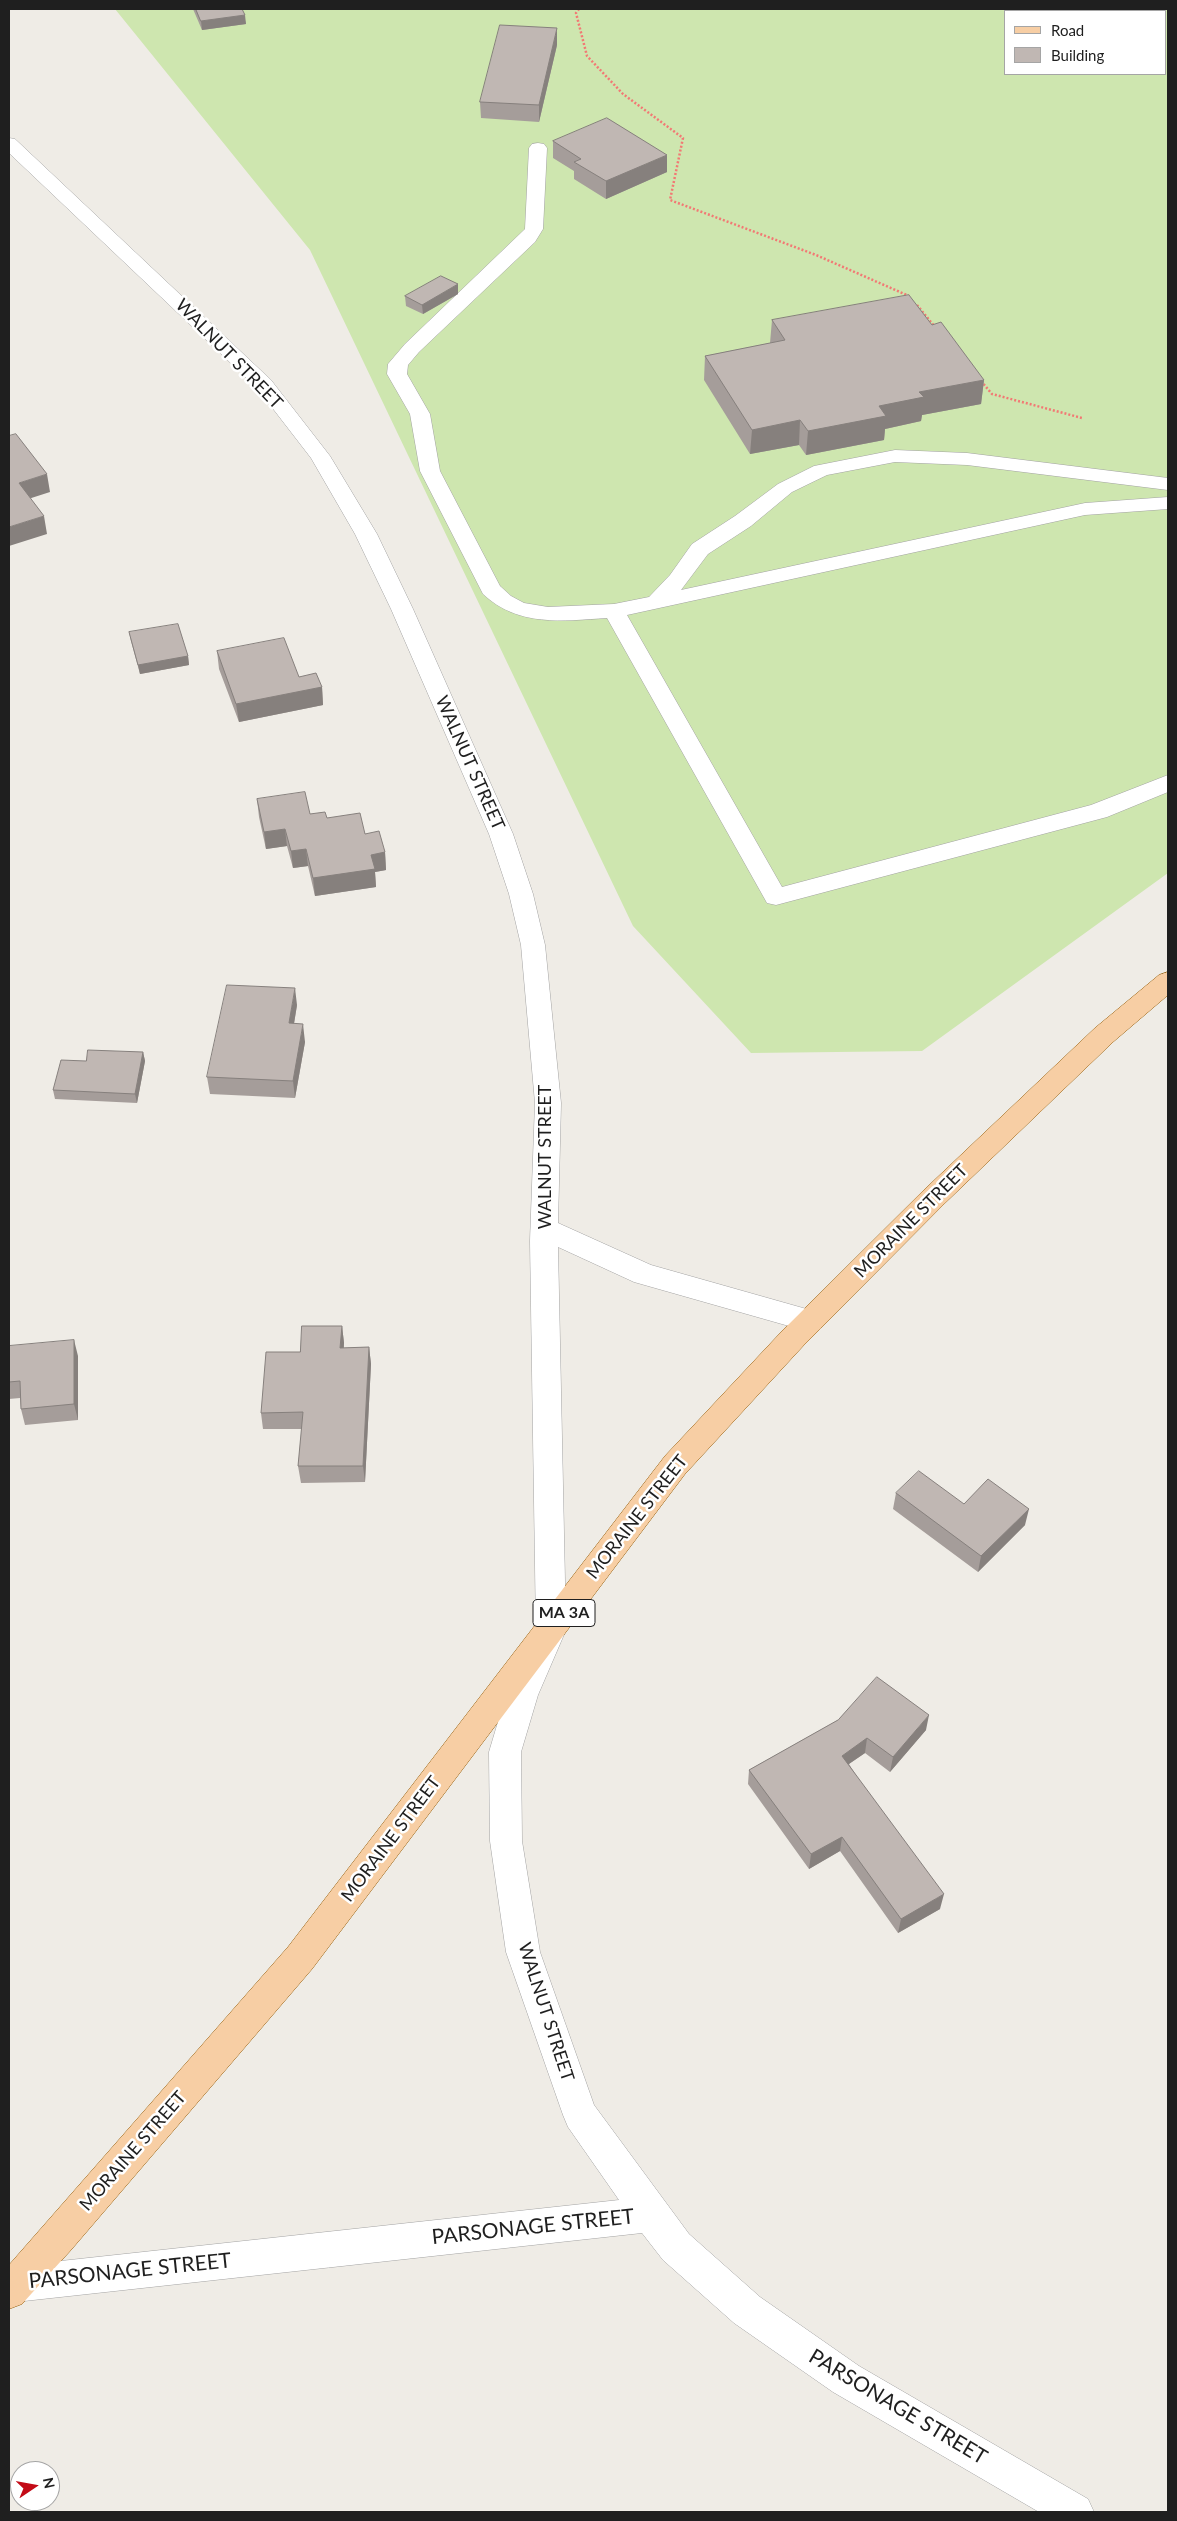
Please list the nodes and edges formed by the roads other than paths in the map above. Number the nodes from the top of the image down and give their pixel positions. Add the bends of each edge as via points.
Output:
1 (9, 143) edge
2 (538, 148) dead end
3 (1168, 484) edge
4 (1168, 502) edge
5 (657, 601) junction
6 (614, 611) junction
7 (1168, 783) edge
8 (1168, 980) edge
9 (545, 1229) junction
10 (810, 1321) junction
11 (551, 1630) junction
12 (650, 2214) junction
13 (12, 2287) edge
14 (1075, 2512) edge

1 - 9 street, WALNUT STREET via 264,384 320,456 366,534 501,834 521,894 533,945 548,1103
2 - 6 street via 534,229 412,348 398,364 397,374 420,414 430,471 491,589 501,601 514,609 533,614
3 - 5 street via 967,459 895,456 822,470 785,488 700,549 678,580
4 - 5 street via 1084,509
5 - 6 street
6 - 7 street via 776,897 1099,811
8 - 10 main road, MORAINE STREET / MA 3A via 1104,1035
9 - 10 street via 644,1274
9 - 11 street, WALNUT STREET
10 - 11 main road, MORAINE STREET / MA 3A via 675,1465
11 - 12 street, WALNUT STREET via 522,1694 505,1752 506,1841 523,1952 580,2115
11 - 13 main road, MORAINE STREET / MA 3A via 300,1958
12 - 13 street, PARSONAGE STREET
12 - 14 street, PARSONAGE STREET via 676,2247 762,2321 846,2379

